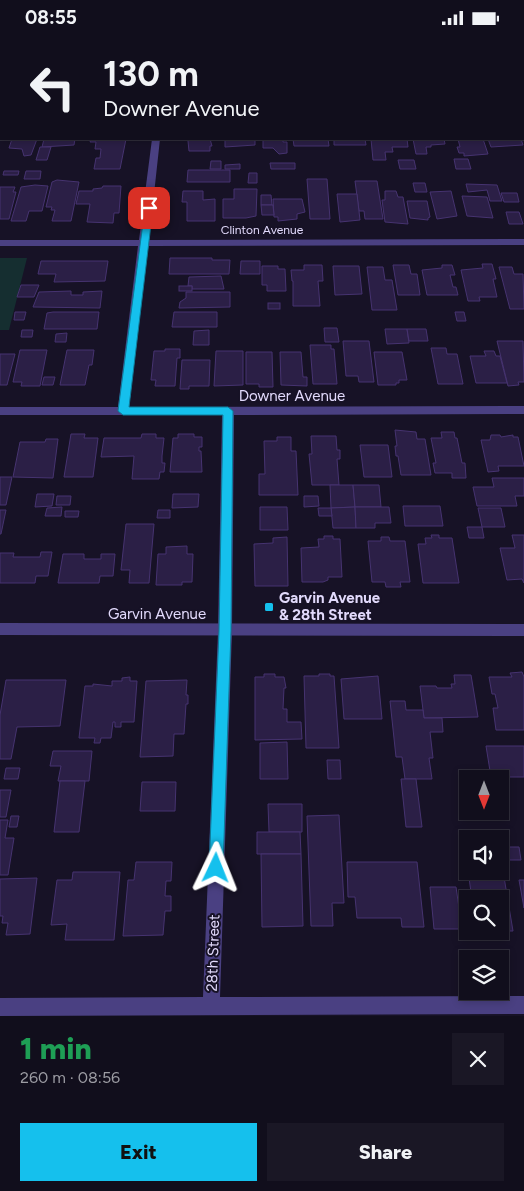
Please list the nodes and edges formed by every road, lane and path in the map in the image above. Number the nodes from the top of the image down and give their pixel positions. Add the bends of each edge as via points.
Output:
1 (156, 140) edge
2 (524, 242) edge
3 (0, 243) edge
4 (145, 243) junction
5 (524, 410) edge
6 (0, 411) edge
7 (123, 411) junction
8 (228, 411) junction
9 (0, 629) edge
10 (524, 630) edge
11 (225, 631) junction
12 (524, 1005) edge
13 (0, 1007) edge
14 (211, 1011) edge

1 - 4 street
2 - 4 street, Clinton Avenue
3 - 4 street, Clinton Avenue
4 - 7 street
5 - 8 street, Downer Avenue
6 - 7 street, Downer Avenue
7 - 8 street, Downer Avenue
8 - 11 street, 28th Street
9 - 11 street, Garvin Avenue
10 - 11 street, Garvin Avenue
11 - 14 street, 28th Street
12 - 14 street
13 - 14 street

